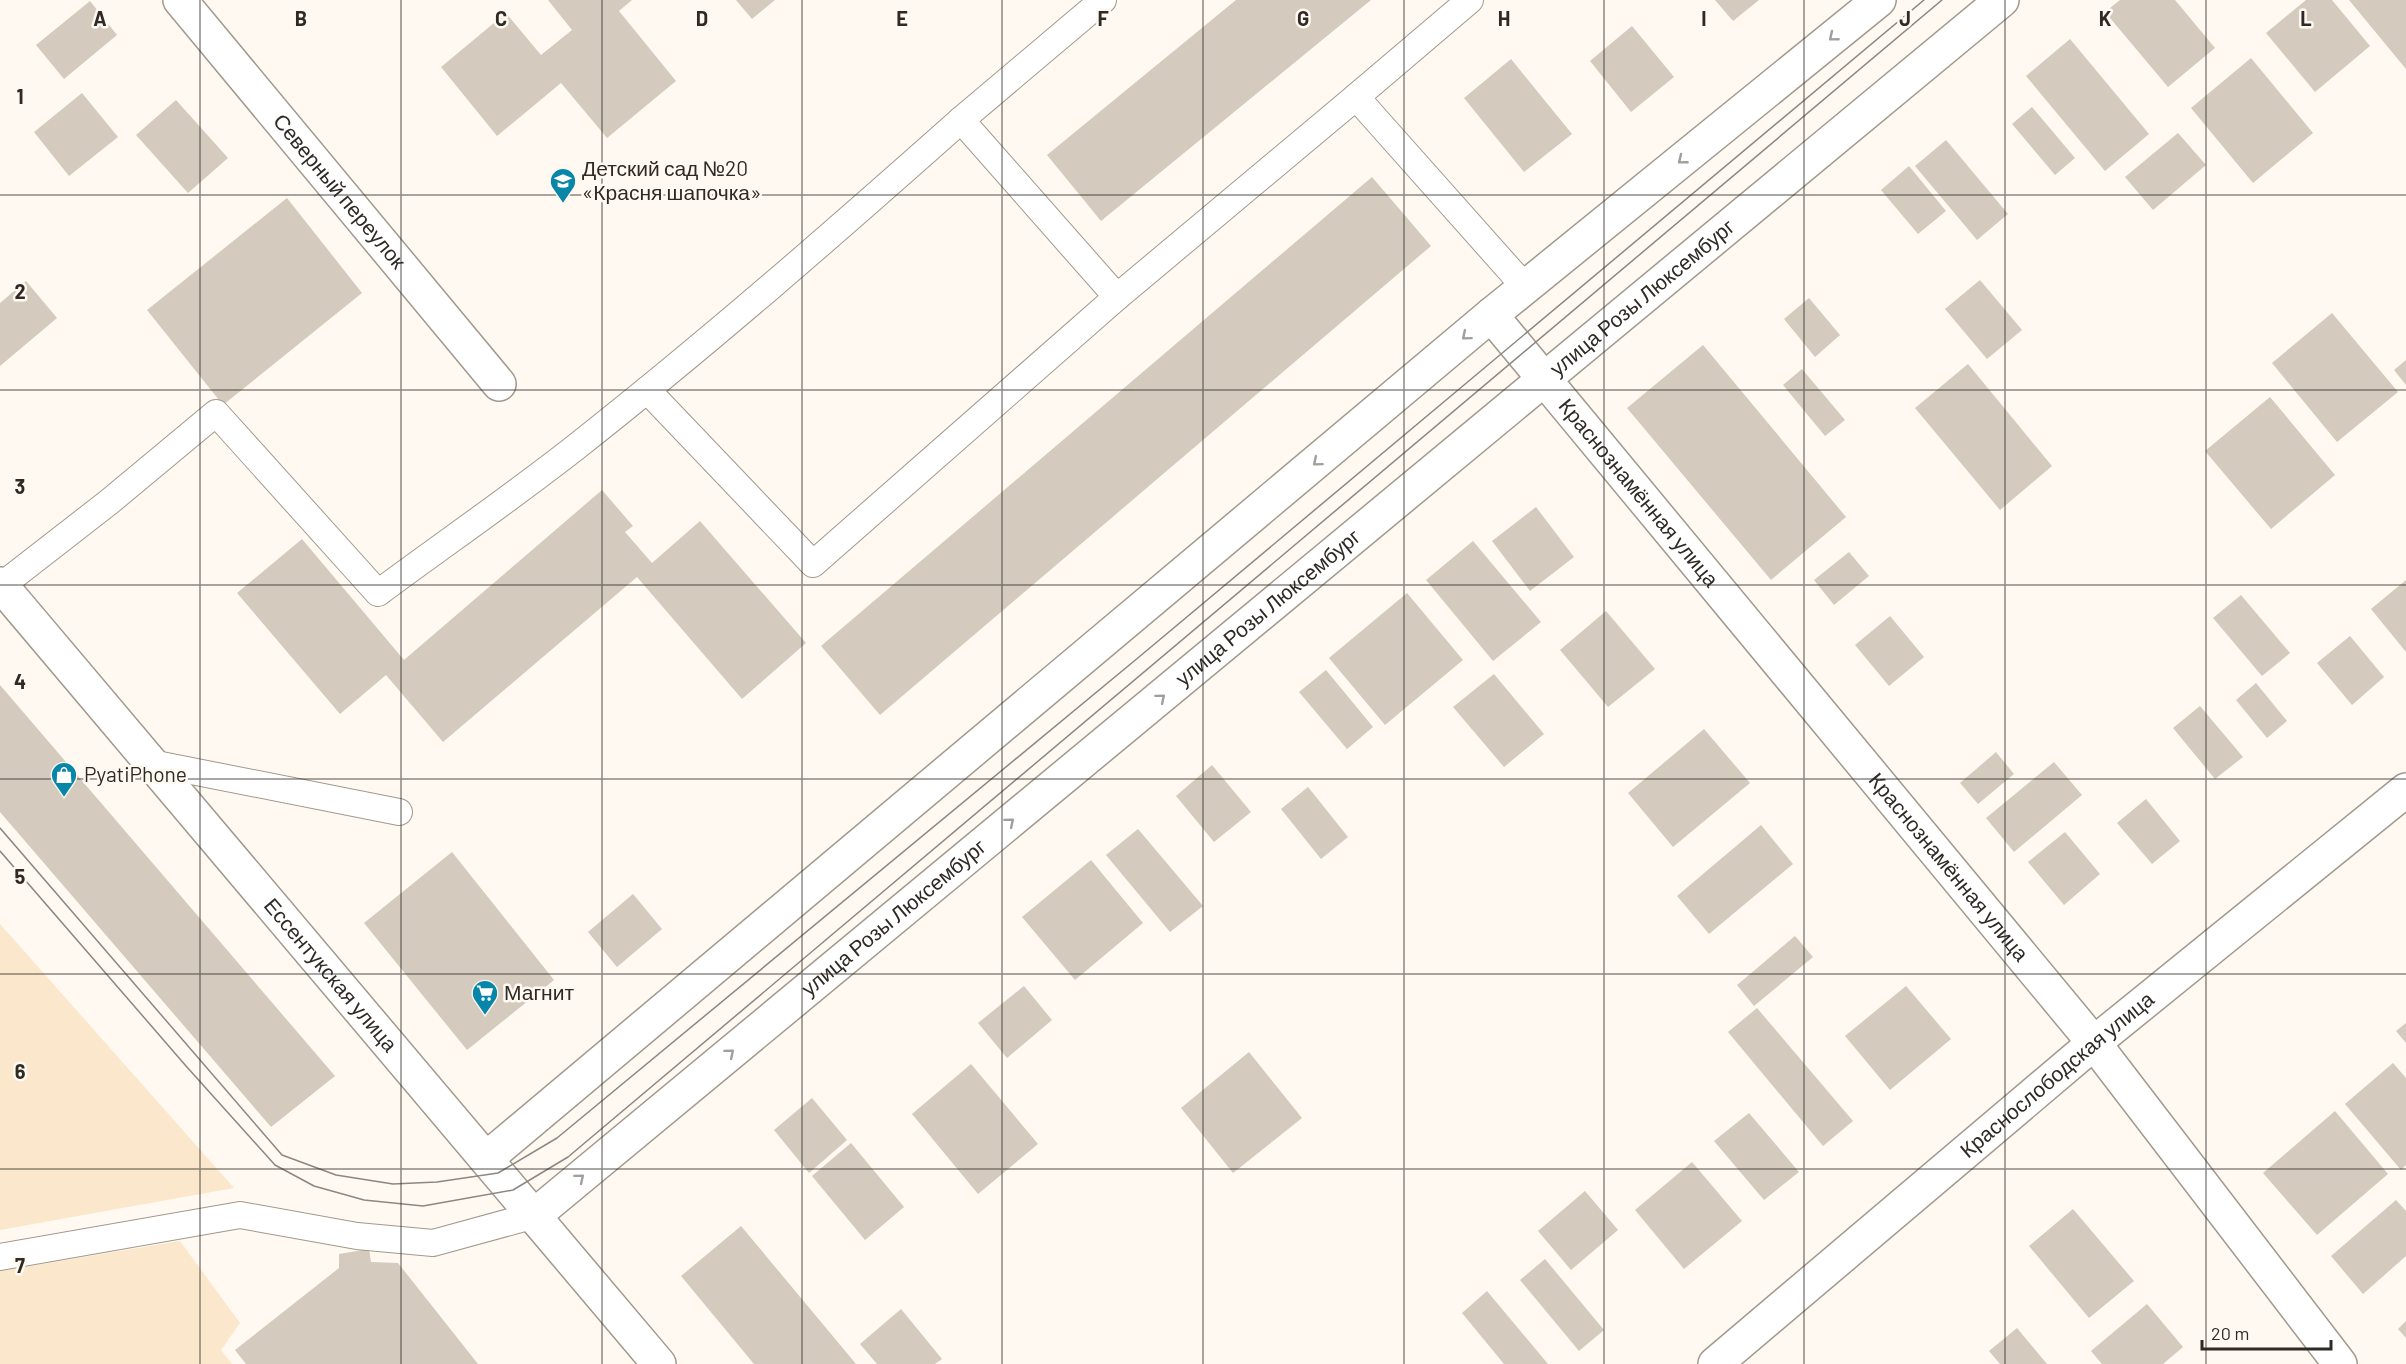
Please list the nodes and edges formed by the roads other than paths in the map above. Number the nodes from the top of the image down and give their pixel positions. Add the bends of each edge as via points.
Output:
1 (180, 0) edge
2 (1103, 0) edge
3 (1470, 0) edge
4 (1879, 0) edge
5 (2002, 0) edge
6 (1356, 97) junction
7 (961, 120) junction
8 (1525, 288) junction
9 (1117, 297) junction
10 (1491, 315) junction
11 (1545, 381) junction
12 (499, 384) dead end
13 (647, 390) junction
14 (1, 585) edge
15 (151, 763) junction
16 (2406, 790) edge
17 (399, 812) dead end
18 (2094, 1043) junction
19 (486, 1159) junction
20 (535, 1215) junction
21 (0, 1257) edge
22 (659, 1364) edge
23 (1716, 1364) edge
24 (2340, 1364) edge

1 - 12 street, Северный переулок
2 - 7 lane
3 - 6 lane
4 -> 8 street
5 - 11 street, улица Розы Люксембург
6 - 8 lane
6 - 9 lane
7 - 9 lane
7 - 13 lane
8 - 10 street
9 - 13 lane via 813,564
10 - 11 street, Краснознамённая улица
10 -> 19 street
11 - 18 street, Краснознамённая улица
20 -> 11 street, улица Розы Люксембург
13 - 14 lane via 378,592 216,413
14 - 15 street, Ессентукская улица
15 - 17 lane
15 - 19 street, Ессентукская улица
16 - 18 street, Краснослободская улица
18 - 23 street, Краснослободская улица
18 - 24 street, Краснознамённая улица
19 - 20 street, Ессентукская улица
20 - 21 lane via 432,1243 357,1236 240,1215
20 - 22 street, Ессентукская улица

